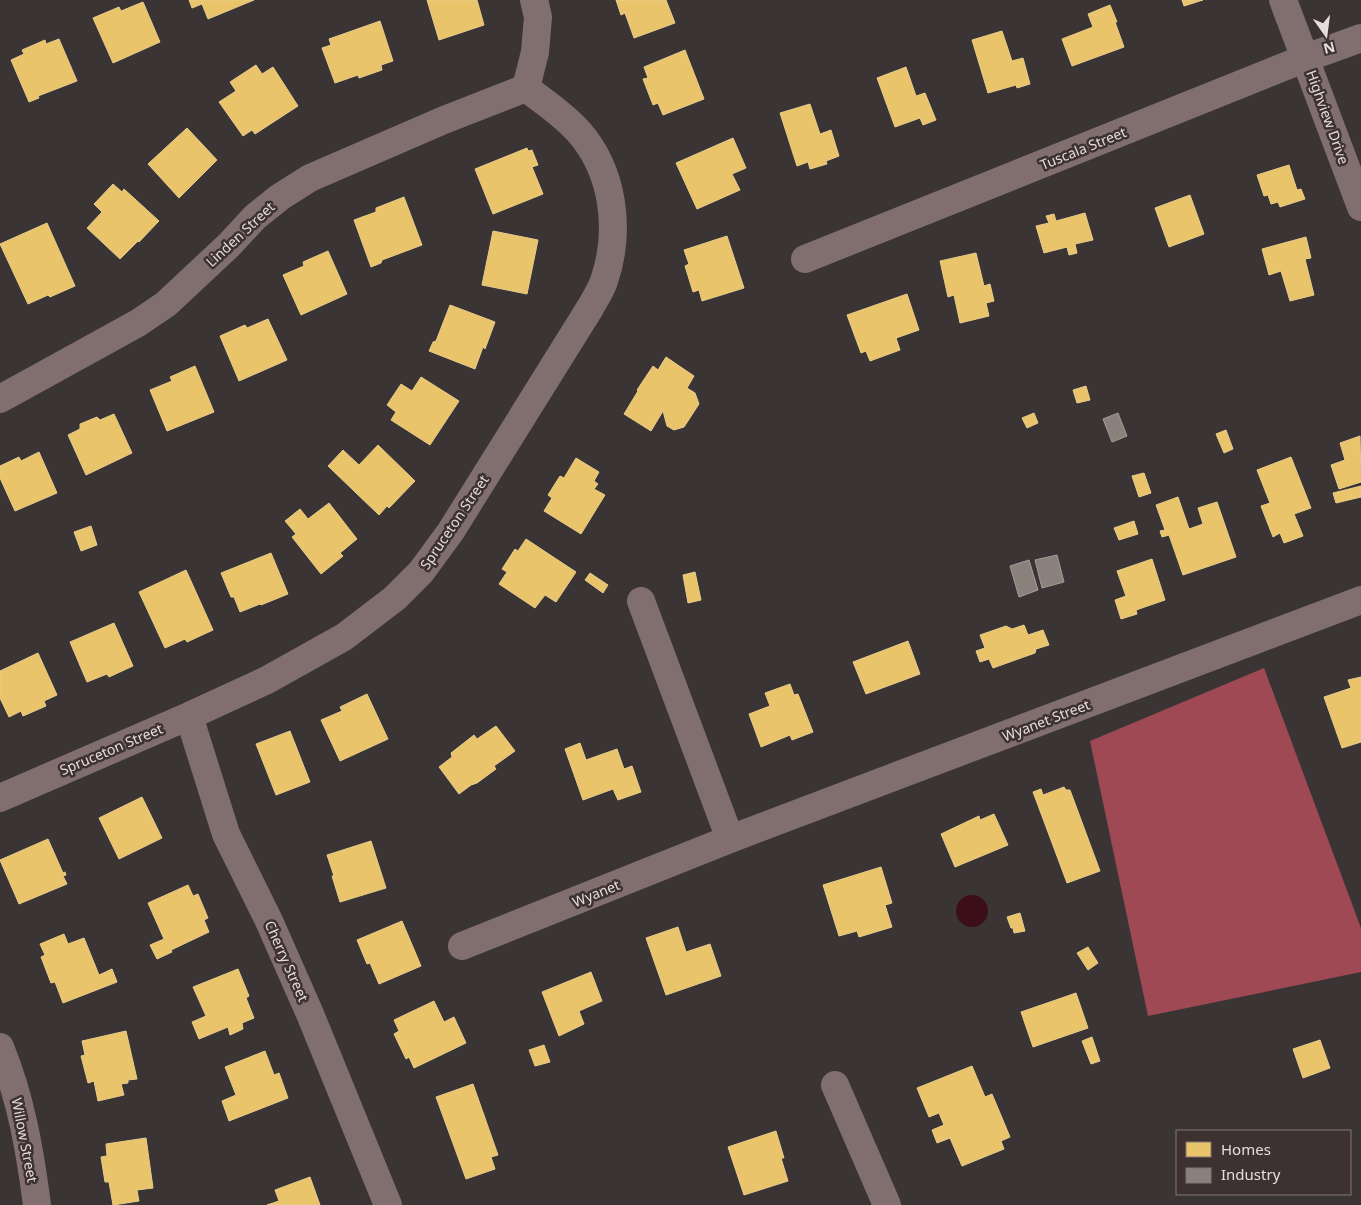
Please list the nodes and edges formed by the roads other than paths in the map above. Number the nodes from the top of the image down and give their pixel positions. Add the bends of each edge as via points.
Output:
1 (534, 0) edge
2 (1283, 0) edge
3 (1361, 38) edge
4 (1306, 58) junction
5 (526, 88) junction
6 (1361, 207) edge
7 (805, 259) dead end
8 (0, 398) edge
9 (1361, 600) edge
10 (641, 601) dead end
11 (188, 716) junction
12 (0, 798) edge
13 (730, 839) junction
14 (462, 946) dead end
15 (0, 1047) edge
16 (835, 1085) dead end
17 (37, 1205) edge
18 (388, 1205) edge
19 (887, 1205) edge

1 - 5 street via 538,17
2 - 4 street, Highview Drive
3 - 4 street, Tuscala Street
4 - 6 street, Highview Drive
4 - 7 street, Tuscala Street
5 - 8 street, Linden Street via 310,178 255,217 166,304 138,323
5 - 11 street, Spruceton Street via 559,112 579,132 594,152 606,179 614,220 610,255 604,281 590,308 451,531 421,572 395,598 344,637 267,680
9 - 13 street, Wyanet Street
10 - 13 street
11 - 12 street, Spruceton Street
11 - 18 street, Cherry Street via 226,834 310,1014
13 - 14 street, Wyanet
15 - 17 street, Willow Street via 19,1101
16 - 19 street

